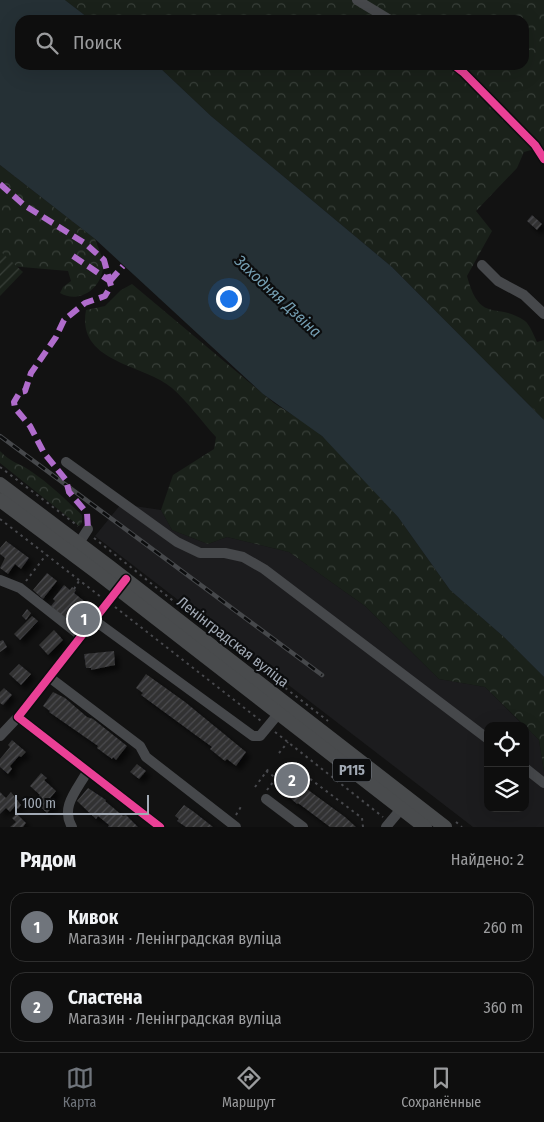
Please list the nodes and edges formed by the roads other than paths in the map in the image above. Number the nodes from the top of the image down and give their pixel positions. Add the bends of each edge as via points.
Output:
1 (357, 0) edge
2 (382, 15) edge
3 (461, 70) edge
4 (544, 159) edge
5 (482, 265) dead end
6 (544, 314) edge
7 (66, 462) dead end
8 (0, 484) edge
9 (0, 500) edge
10 (88, 529) dead end
11 (79, 543) junction
12 (0, 580) edge
13 (122, 584) junction
14 (94, 620) junction
15 (81, 636) junction
16 (224, 664) junction
17 (49, 677) junction
18 (279, 713) junction
19 (18, 717) junction
20 (301, 722) junction
21 (0, 736) edge
22 (484, 737) edge
23 (529, 771) edge
24 (87, 772) junction
25 (544, 784) edge
26 (266, 799) dead end
27 (401, 808) junction
28 (388, 824) edge
29 (72, 827) edge
30 (160, 827) edge
31 (236, 827) edge
32 (303, 827) edge
33 (425, 827) edge
34 (445, 827) edge

1 - 2 street
3 - 4 street
5 - 6 street via 498,281 524,295
7 - 22 street via 177,542 200,552 243,556
8 - 11 main road, Ленінградская вуліца / Р115
9 - 13 main road, Ленінградская вуліца / Р115
10 - 11 street
11 - 13 main road, Ленінградская вуліца / Р115
12 - 15 street via 20,588
13 - 14 street
13 - 16 main road, Ленінградская вуліца / Р115
14 - 15 street
14 - 18 street via 253,736 260,736
15 - 17 street
16 - 18 main road, Ленінградская вуліца / Р115
16 - 20 main road, Ленінградская вуліца / Р115
17 - 19 street
17 - 31 street via 140,746 146,757
18 - 20 main road, Ленінградская вуліца / Р115
19 - 21 street
19 - 24 street
20 - 27 main road, Ленінградская вуліца / Р115
20 - 34 main road, Ленінградская вуліца / Р115
23 - 25 street
24 - 29 street via 68,805 68,819
24 - 30 street
26 - 32 street
27 - 28 street
27 - 33 main road, Ленінградская вуліца / Р115

